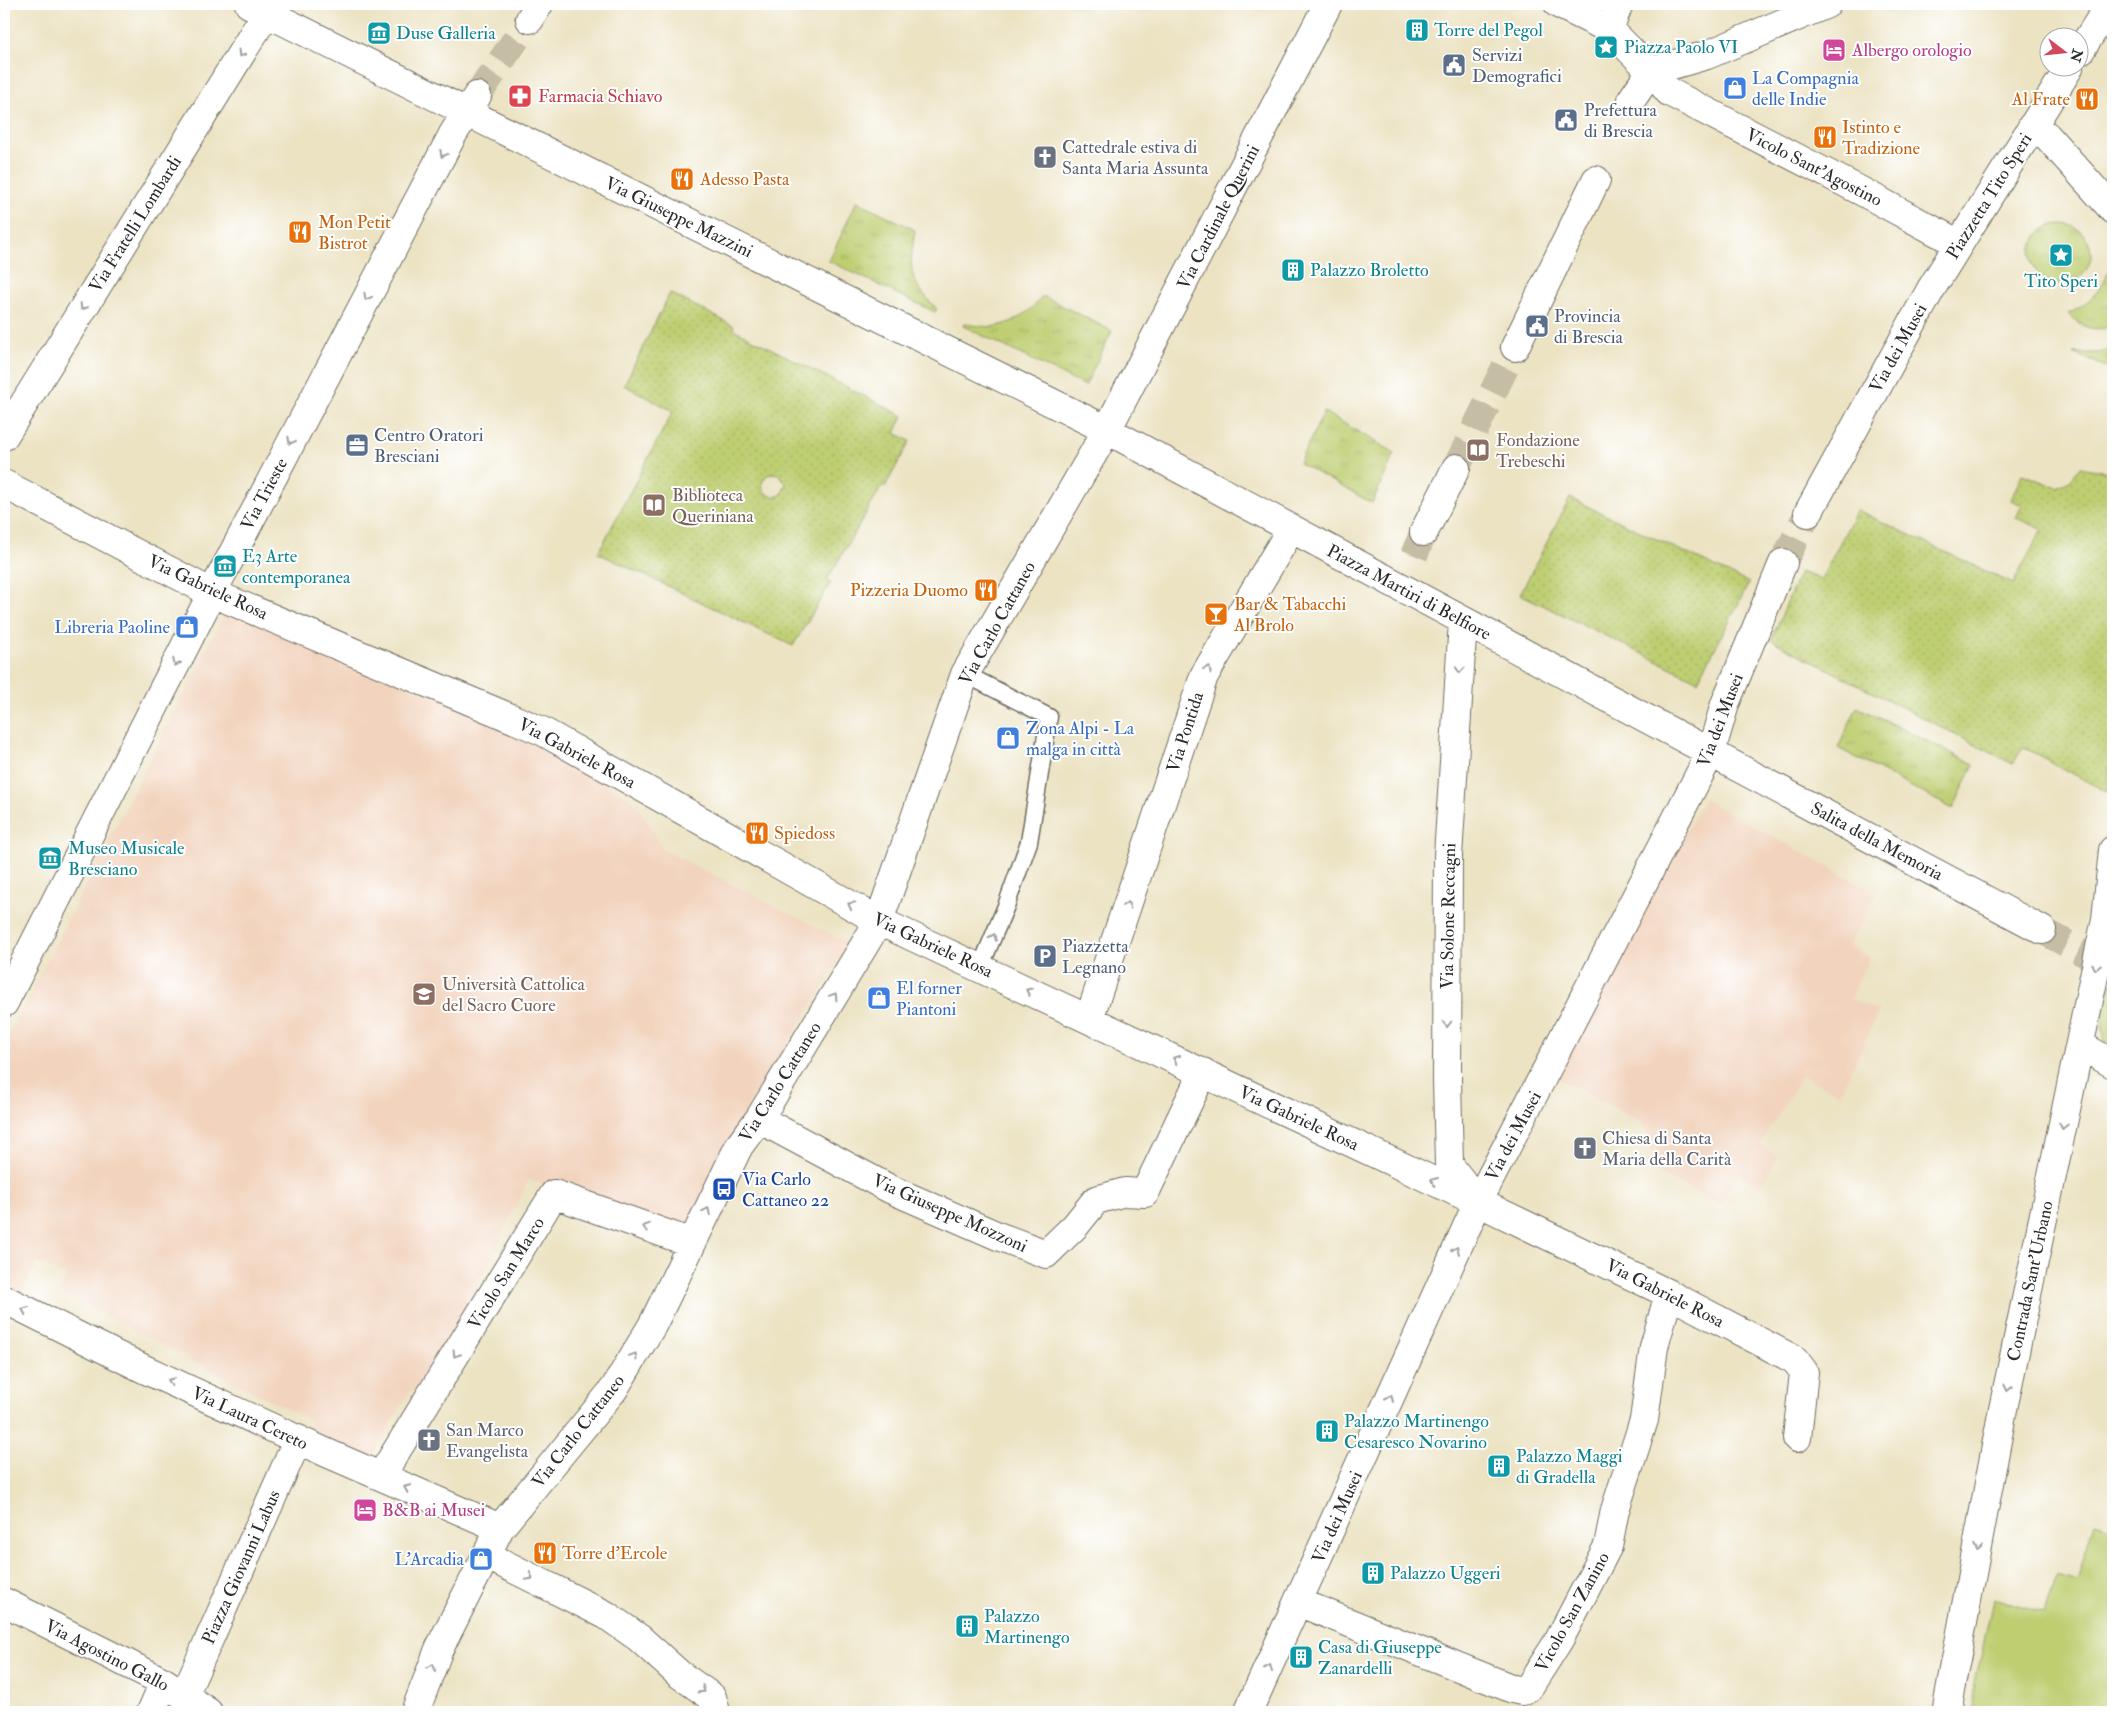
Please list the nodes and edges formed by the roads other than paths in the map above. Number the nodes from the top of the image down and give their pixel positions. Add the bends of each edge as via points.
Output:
1 (1328, 4) edge
2 (1558, 4) edge
3 (1619, 4) edge
4 (1827, 4) edge
5 (2110, 4) edge
6 (258, 8) edge
7 (1609, 29) junction
8 (2090, 35) edge
9 (1650, 71) junction
10 (2063, 78) edge
11 (1632, 99) dead end
12 (472, 104) junction
13 (2032, 126) junction
14 (1596, 180) dead end
15 (2113, 210) edge
16 (1959, 244) junction
17 (1931, 288) joint
18 (1515, 347) tunnel mouth
19 (1107, 430) junction
20 (4, 436) edge
21 (1456, 468) tunnel mouth
22 (4, 484) edge
23 (1808, 513) tunnel mouth
24 (1291, 528) junction
25 (1424, 532) tunnel mouth
26 (1783, 563) tunnel mouth
27 (212, 593) junction
28 (1463, 621) junction
29 (966, 674) junction
30 (1712, 752) junction
31 (2113, 850) edge
32 (879, 921) junction
33 (2042, 930) tunnel mouth
34 (980, 968) junction
35 (4, 1003) edge
36 (1089, 1019) junction
37 (2080, 1045) junction
38 (2113, 1064) edge
39 (1203, 1072) junction
40 (759, 1119) junction
41 (1478, 1202) junction
42 (692, 1243) junction
43 (1669, 1294) junction
44 (4, 1300) edge
45 (1796, 1438) dead end
46 (298, 1439) junction
47 (381, 1476) junction
48 (500, 1528) junction
49 (486, 1554) junction
50 (4, 1602) edge
51 (1298, 1602) junction
52 (174, 1689) junction
53 (151, 1712) edge
54 (208, 1712) edge
55 (415, 1712) edge
56 (716, 1712) edge
57 (1248, 1712) edge
58 (1946, 1712) edge

1 - 19 street, Via Cardinale Querini
2 - 7 street
3 - 7 street
4 - 9 street via 1707,55
5 - 8 street
6 - 12 street, Via Giuseppe Mazzini
6 -> 20 street, Via Fratelli Lombardi
7 - 9 street
9 - 11 street
9 - 16 street, Vicolo Sant'Agostino via 1669,92
10 - 13 street
12 - 19 street, Via Giuseppe Mazzini
12 -> 27 street, Via Trieste
13 - 15 street, Piazzetta Tito Speri via 2046,136
13 - 16 street, Piazzetta Tito Speri
14 - 18 street
16 - 17 street, Piazzetta Tito Speri
17 - 23 street, Via dei Musei
19 - 24 street, Piazza Martiri di Belfiore
19 - 29 street, Via Carlo Cattaneo
21 - 25 street
22 - 27 street, Via Gabriele Rosa
24 - 28 street, Piazza Martiri di Belfiore
36 -> 24 street, Via Pontida via 1204,676
26 - 30 street, Via dei Musei via 1725,704
32 -> 27 street, Via Gabriele Rosa via 542,731
27 -> 35 street, Via Trieste
28 - 30 street, Piazza Martiri di Belfiore
28 -> 41 street, Via Solone Reccagni via 1448,856 1449,1164
29 - 32 street, Via Carlo Cattaneo
34 -> 29 lane via 1030,842 1048,717
30 - 33 street, Salita della Memoria
30 - 41 street, Via dei Musei
31 -> 37 street, Contrada Sant'Urbano via 2106,919
32 - 34 street, Via Gabriele Rosa
40 -> 32 street, Via Carlo Cattaneo
36 -> 34 street, Via Gabriele Rosa
39 -> 36 street, Via Gabriele Rosa
37 - 38 street
37 -> 58 street, Contrada Sant'Urbano via 2002,1416
39 - 40 street, Via Giuseppe Mozzoni via 1145,1194 1125,1192 1096,1200 1076,1226 1046,1254 890,1190
41 -> 39 street, Via Gabriele Rosa
42 -> 40 street, Via Carlo Cattaneo via 739,1146
41 - 43 street, Via Gabriele Rosa
51 -> 41 street, Via dei Musei
42 -> 47 street, Vicolo San Marco via 554,1194
48 -> 42 street, Via Carlo Cattaneo via 614,1389 653,1324
43 - 45 street, Via Gabriele Rosa via 1800,1365 1804,1372
43 - 51 street, Vicolo San Zanino via 1654,1347 1644,1420 1615,1510 1608,1546 1559,1640 1530,1687 1522,1691 1513,1689
46 -> 44 street, Via Laura Cereto via 144,1369
46 - 47 street, Via Laura Cereto
46 - 52 street, Piazza Giovanni Labus
48 -> 47 street, Via Laura Cereto
48 - 49 street, Via Carlo Cattaneo
55 -> 49 street, Via Carlo Cattaneo via 439,1649
49 -> 56 street via 606,1615 712,1697
50 - 52 street, Via Agostino Gallo
57 -> 51 street, Via dei Musei
52 - 53 street, Piazza Giovanni Labus
52 - 54 street, Via Agostino Gallo

